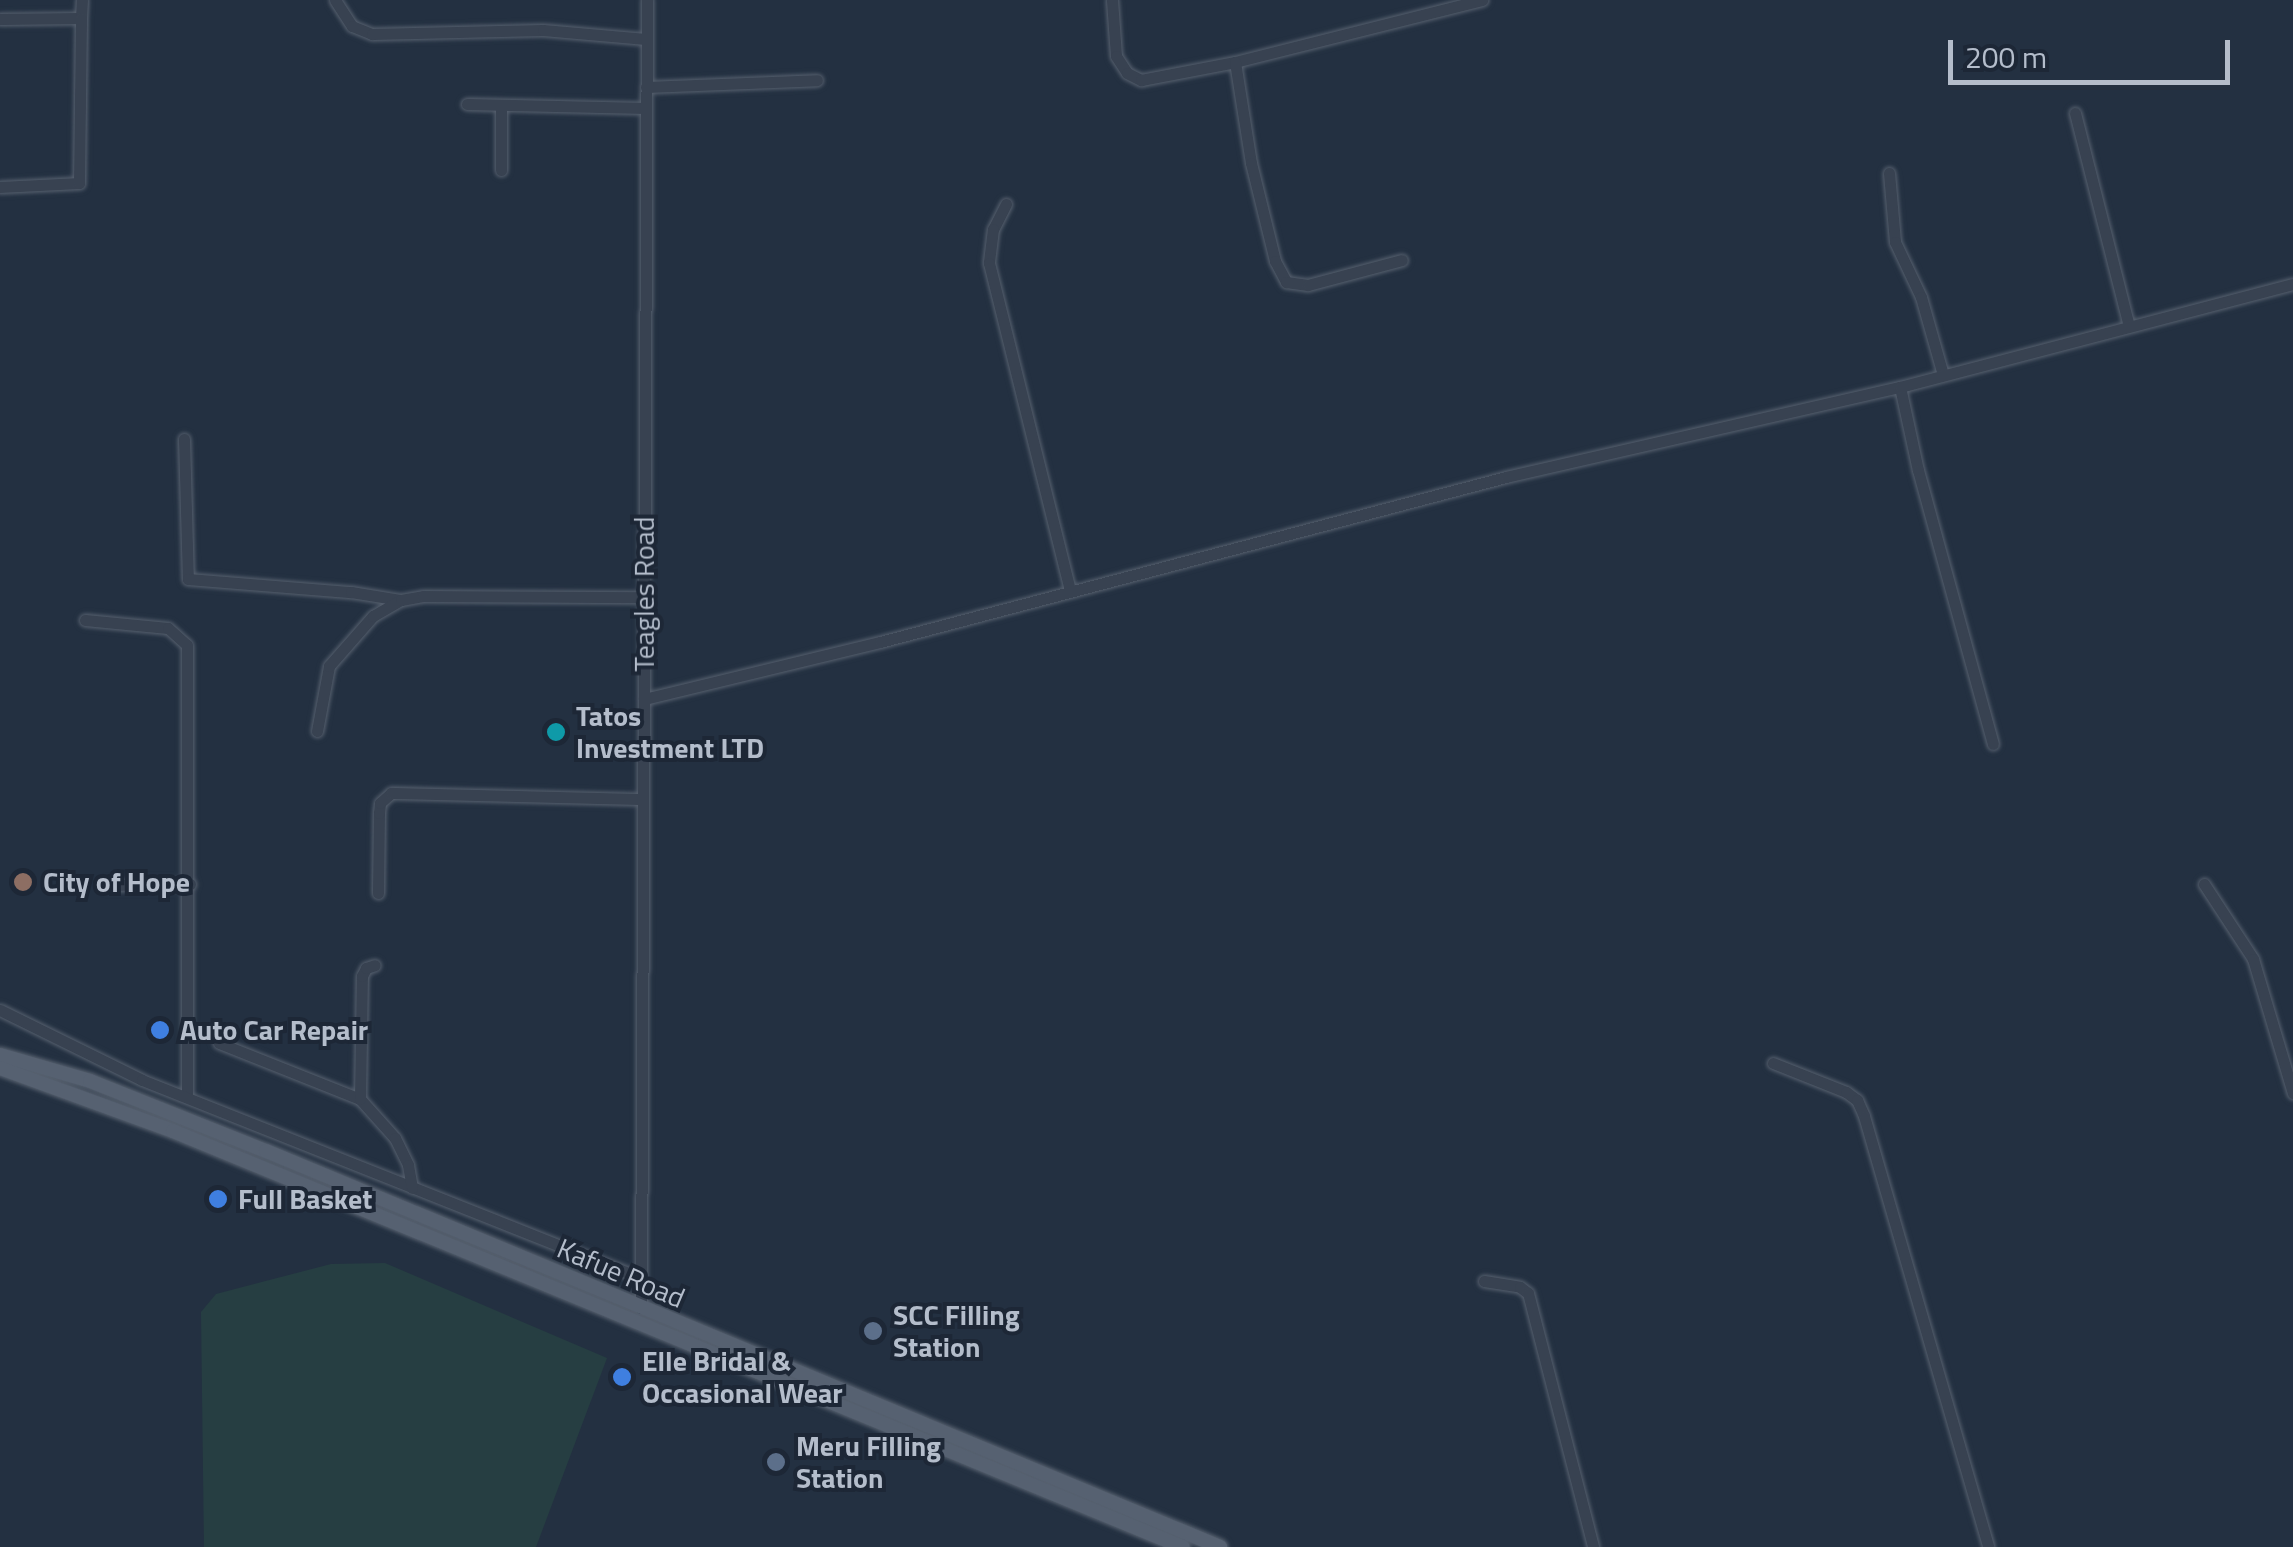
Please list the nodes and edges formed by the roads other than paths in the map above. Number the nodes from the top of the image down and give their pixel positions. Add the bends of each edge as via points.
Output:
1 (82, 0) edge
2 (336, 0) edge
3 (646, 0) edge
4 (1112, 0) edge
5 (1482, 0) edge
6 (0, 18) edge
7 (82, 18) junction
8 (646, 39) junction
9 (1235, 62) junction
10 (816, 80) dead end
11 (646, 87) junction
12 (466, 104) dead end
13 (501, 105) junction
14 (646, 108) junction
15 (2075, 113) dead end
16 (501, 170) dead end
17 (1888, 173) dead end
18 (0, 186) edge
19 (1006, 204) dead end
20 (1402, 260) dead end
21 (2293, 284) edge
22 (2128, 326) junction
23 (1943, 375) junction
24 (1900, 387) junction
25 (184, 438) dead end
26 (1070, 591) junction
27 (644, 597) junction
28 (401, 600) junction
29 (84, 620) dead end
30 (644, 699) junction
31 (316, 731) dead end
32 (1993, 744) dead end
33 (643, 799) junction
34 (190, 884) junction
35 (2204, 884) dead end
36 (107, 886) dead end
37 (378, 893) dead end
38 (376, 965) dead end
39 (0, 1010) edge
40 (219, 1043) dead end
41 (0, 1055) edge
42 (1773, 1063) dead end
43 (0, 1068) edge
44 (2293, 1093) edge
45 (187, 1096) junction
46 (360, 1098) junction
47 (412, 1188) junction
48 (641, 1278) junction
49 (1484, 1282) dead end
50 (641, 1308) junction
51 (1182, 1547) edge
52 (1220, 1547) edge
53 (1593, 1547) edge
54 (1988, 1547) edge

1 - 7 street
2 - 8 street via 352,26 372,34 543,30
3 - 8 street, Teagles Road
4 - 9 street via 1116,56 1126,73 1141,80
5 - 9 street
6 - 7 street
7 - 18 street via 79,183
8 - 11 street, Teagles Road
9 - 20 street via 1245,138 1286,282 1308,285
10 - 11 street
11 - 14 street, Teagles Road
12 - 13 street
13 - 14 street
13 - 16 street
14 - 27 street, Teagles Road
15 - 22 street
17 - 23 street via 1896,242 1921,297
19 - 26 street via 993,228 989,263
21 - 22 street
22 - 23 street
23 - 24 street
24 - 26 street via 1506,477
24 - 32 street
25 - 28 street via 188,579
26 - 30 street
27 - 28 street
27 - 30 street, Teagles Road
28 - 31 street via 373,616 330,666
29 - 34 street via 168,628 187,645
30 - 33 street, Teagles Road
33 - 37 street via 391,793 380,803
33 - 48 street, Teagles Road
34 - 36 street
34 - 45 street
35 - 44 street via 2253,959
38 - 46 street via 362,976
39 - 45 street
40 - 46 street
41 - 50 main road, Kafue Road via 137,1100
42 - 54 street via 1857,1100
43 - 51 main road, Kafue Road via 190,1138
45 - 47 street
46 - 47 street via 395,1138
47 - 48 street
48 - 50 street, Teagles Road
49 - 53 street via 1528,1294
50 - 52 main road, Kafue Road

